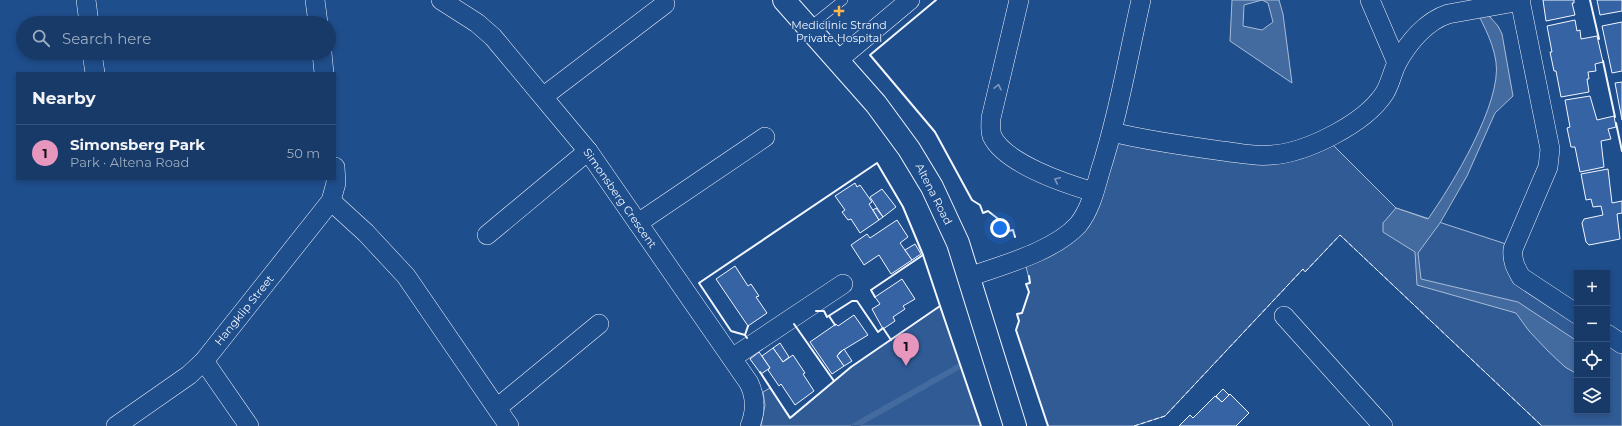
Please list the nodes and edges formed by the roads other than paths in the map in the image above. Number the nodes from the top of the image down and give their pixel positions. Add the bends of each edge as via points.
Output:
1 (86, 0) edge
2 (314, 0) edge
3 (441, 0) edge
4 (784, 0) edge
5 (843, 0) edge
6 (910, 0) edge
7 (1019, 0) edge
8 (1141, 0) edge
9 (1370, 0) edge
10 (1521, 1) edge
11 (665, 4) dead end
12 (87, 16) edge
13 (317, 16) edge
14 (808, 28) junction
15 (93, 60) edge
16 (323, 60) edge
17 (837, 61) junction
18 (1397, 63) junction
19 (95, 72) edge
20 (324, 72) edge
21 (544, 96) junction
22 (1112, 132) junction
23 (765, 137) dead end
24 (588, 151) junction
25 (336, 180) edge
26 (1094, 192) junction
27 (331, 201) junction
28 (638, 223) junction
29 (487, 235) dead end
30 (969, 277) junction
31 (843, 284) dead end
32 (1574, 312) edge
33 (1284, 316) dead end
34 (599, 324) dead end
35 (1610, 336) edge
36 (1622, 344) edge
37 (732, 358) junction
38 (204, 361) junction
39 (497, 408) junction
40 (116, 426) edge
41 (249, 426) edge
42 (509, 426) edge
43 (750, 426) edge
44 (1015, 426) edge
45 (1383, 426) edge

1 - 12 street
2 - 13 street
3 - 21 street, Simonsberg Crescent via 477,23 493,37
4 - 14 street, Altena Road
5 - 14 lane
6 - 17 street
26 -> 7 street via 1060,182 1009,155 1000,148 992,136 991,118
8 - 22 street
9 - 18 street
10 - 18 street via 1437,18 1428,24
10 - 32 street via 1550,159 1512,257 1521,277
11 - 21 street
14 - 17 street, Altena Road
15 - 19 street
16 - 20 street
17 - 30 street, Altena Road via 876,104 921,168 951,227
18 - 22 street via 1384,94 1363,115 1327,138 1282,154 1269,156 1176,145
21 - 24 street, Simonsberg Crescent
22 - 26 street
23 - 28 street
24 - 28 street, Simonsberg Crescent
24 - 29 street
25 - 27 street, Hangklip Street
26 - 30 street via 1086,213 1077,225 1057,241 1021,258
27 - 38 street, Hangklip Street
27 - 39 street via 366,233 406,276
28 - 37 street, Simonsberg Crescent
30 - 44 street, Altena Road
31 - 37 street
33 - 45 street
34 - 39 street
35 - 36 street
37 - 43 street, Simonsberg Crescent via 753,392 755,409
38 - 40 street, Hangklip Street via 189,375
38 - 41 street
39 - 42 street

